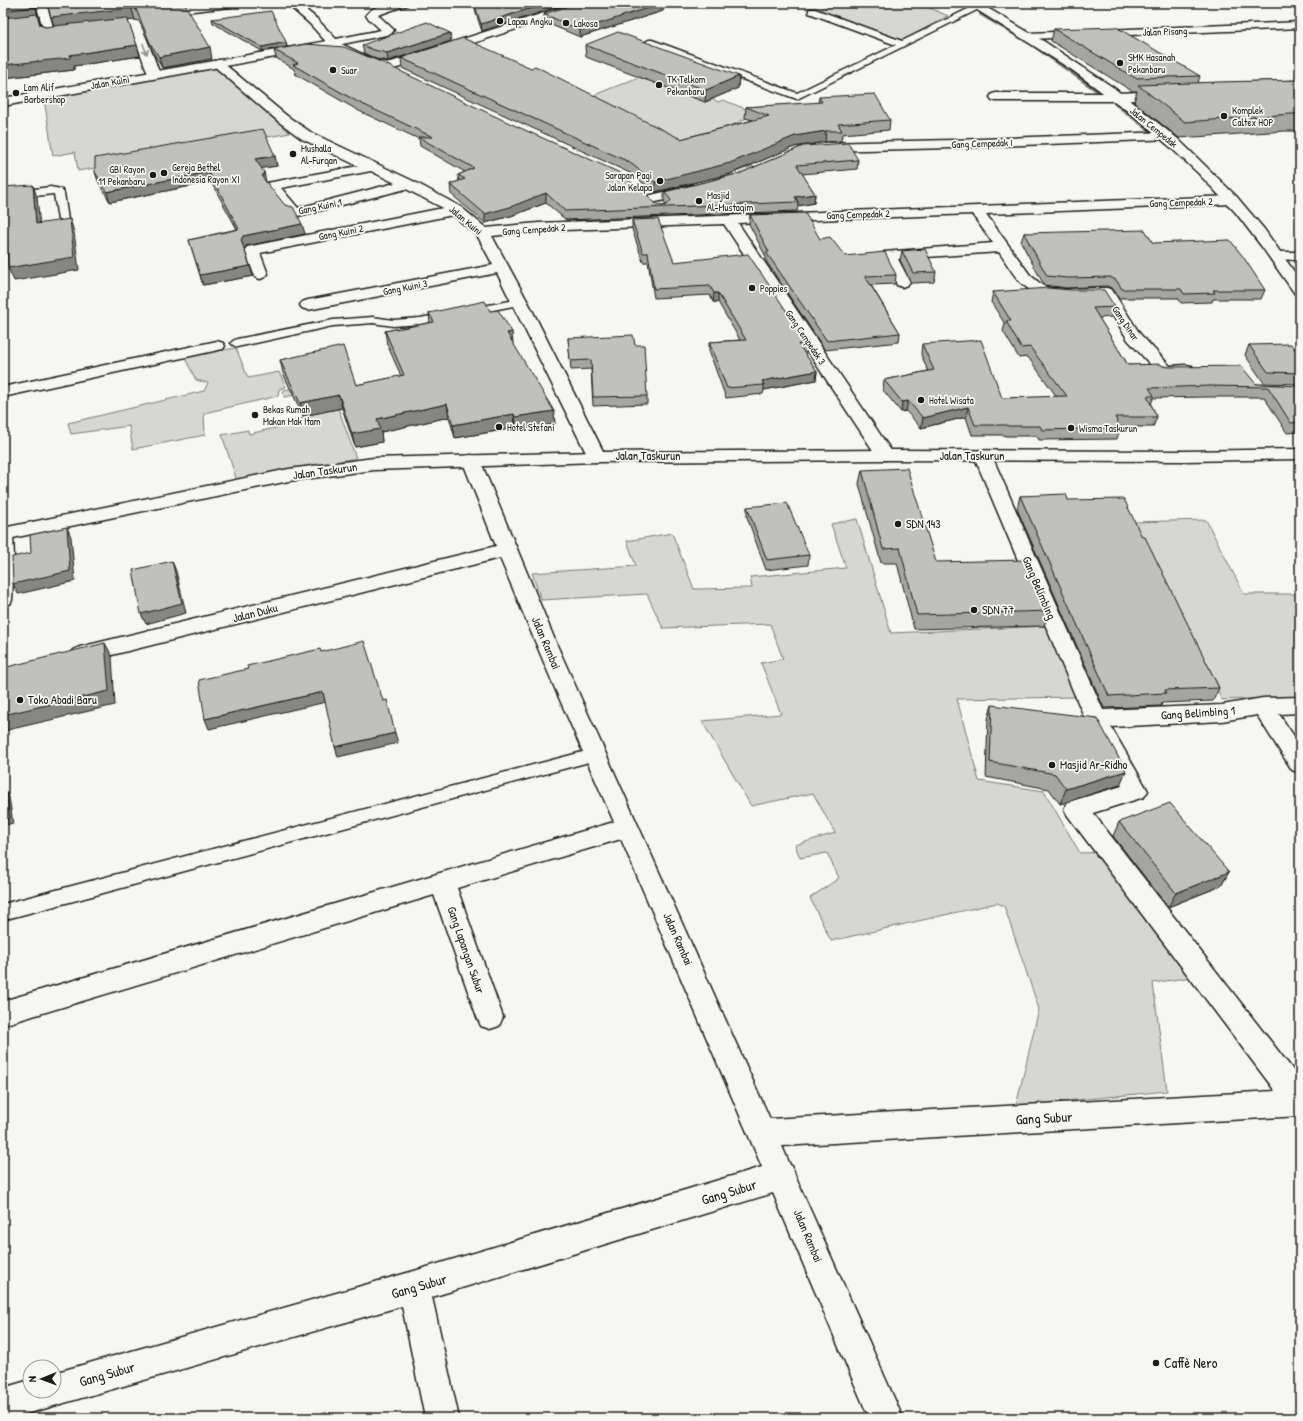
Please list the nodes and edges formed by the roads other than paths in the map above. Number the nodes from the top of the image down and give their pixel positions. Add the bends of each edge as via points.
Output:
1 (40, 3) edge
2 (142, 3) edge
3 (239, 3) edge
4 (291, 3) edge
5 (403, 3) edge
6 (586, 3) edge
7 (975, 5) edge
8 (812, 11) dead end
9 (136, 19) junction
10 (1300, 25) edge
11 (1029, 36) junction
12 (649, 42) edge
13 (333, 43) junction
14 (902, 44) junction
15 (218, 64) junction
16 (388, 67) junction
17 (154, 74) junction
18 (408, 76) edge
19 (1181, 94) edge
20 (996, 97) dead end
21 (1117, 97) junction
22 (3, 102) edge
23 (1166, 136) junction
24 (805, 150) edge
25 (372, 166) junction
26 (408, 184) junction
27 (705, 186) edge
28 (641, 190) edge
29 (3, 196) edge
30 (652, 199) junction
31 (1232, 200) junction
32 (456, 210) junction
33 (976, 210) junction
34 (63, 220) edge
35 (728, 220) junction
36 (674, 223) junction
37 (483, 232) junction
38 (1004, 248) junction
39 (1277, 256) junction
40 (1300, 256) edge
41 (502, 268) junction
42 (260, 274) dead end
43 (902, 282) dead end
44 (1300, 291) edge
45 (520, 302) junction
46 (308, 305) dead end
47 (237, 343) dead end
48 (217, 346) dead end
49 (1204, 370) edge
50 (3, 392) edge
51 (1300, 454) edge
52 (885, 455) junction
53 (983, 456) junction
54 (597, 457) junction
55 (471, 460) junction
56 (4, 533) edge
57 (506, 550) junction
58 (5, 600) dead end
59 (64, 659) edge
60 (1300, 705) edge
61 (1263, 706) junction
62 (1096, 719) junction
63 (594, 755) junction
64 (1300, 764) edge
65 (628, 827) junction
66 (442, 882) junction
67 (3, 912) edge
68 (3, 1013) edge
69 (490, 1017) dead end
70 (1300, 1102) edge
71 (763, 1134) junction
72 (782, 1176) junction
73 (414, 1288) junction
74 (62, 1387) edge
75 (22, 1399) edge
76 (3, 1404) edge
77 (442, 1418) edge
78 (886, 1418) edge

1 - 9 street via 41,22 49,34
2 - 9 street
3 - 9 street
4 - 13 street via 313,21
5 - 13 street, Jalan Kuini via 372,13 371,16 388,30 387,32
6 - 16 street
7 - 11 street, Jalan Cempedak
7 - 14 lane
8 - 14 lane
9 -> 17 street
10 - 11 street, Jalan Pisang
11 - 21 street, Jalan Cempedak
12 - 14 lane via 797,96
13 - 15 street, Jalan Kuini
13 - 16 street
15 - 17 street, Jalan Kuini
15 - 25 street, Jalan Kuini via 307,136
16 - 18 street
17 - 22 street, Jalan Kuini
19 - 21 street
20 - 21 street
21 - 23 street, Jalan Cempedak
23 - 24 street, Gang Cempedak I via 825,146
23 - 31 street, Jalan Cempedak
25 - 26 street, Jalan Kuini
25 - 26 street, Gang Kuini 1 via 272,186 293,211 298,212
26 - 32 street, Jalan Kuini
27 - 30 street
28 - 30 street
29 - 34 lane via 57,191
30 - 36 street
31 - 33 street, Gang Cempedak 2
31 - 39 street, Jalan Cempedak
32 - 37 street, Jalan Kuini
32 - 42 street, Gang Kuini 2 via 252,250
33 - 35 street, Gang Cempedak 2
33 - 38 street, Gang Dinar
35 - 36 street, Gang Cempedak 2
35 - 52 street, Gang Cempedak 3
36 - 37 street, Gang Cempedak 2 via 538,227
37 - 41 street, Jalan Kuini
38 - 43 street via 889,255
38 - 49 street, Gang Dinar via 1025,278 1036,288 1055,293 1107,293 1134,337 1166,370
39 - 40 street
39 - 44 street, Jalan Cempedak
41 - 45 street, Jalan Kuini
41 - 46 street, Gang Kuini 3
45 - 47 lane via 420,321 392,323 373,320 333,324
45 - 54 street, Jalan Kuini
48 - 50 street
51 - 53 street, Jalan Taskurun
52 - 53 street, Jalan Taskurun
52 - 54 street, Jalan Taskurun
53 - 62 street, Gang Belimbing
54 - 55 street, Jalan Taskurun
55 - 56 street, Jalan Taskurun via 374,464 289,475
55 - 57 street, Jalan Rambai
56 - 58 lane via 7,559
57 - 59 street, Jalan Duku
57 - 63 street, Jalan Rambai
60 - 61 street, Gang Belimbing 1
61 - 62 street, Gang Belimbing 1 via 1222,714
61 - 64 street
62 - 70 street, Gang Belimbing via 1136,792 1076,809
63 - 65 street, Jalan Rambai
63 - 67 lane
65 - 66 street
65 - 71 street, Jalan Rambai
66 - 68 street
66 - 69 street, Gang Lapangan Subur
70 - 71 street, Gang Subur
71 - 72 street, Jalan Rambai
72 - 73 street, Gang Subur
72 - 78 street, Jalan Rambai
73 - 74 street, Gang Subur
73 - 77 street
75 - 76 street

